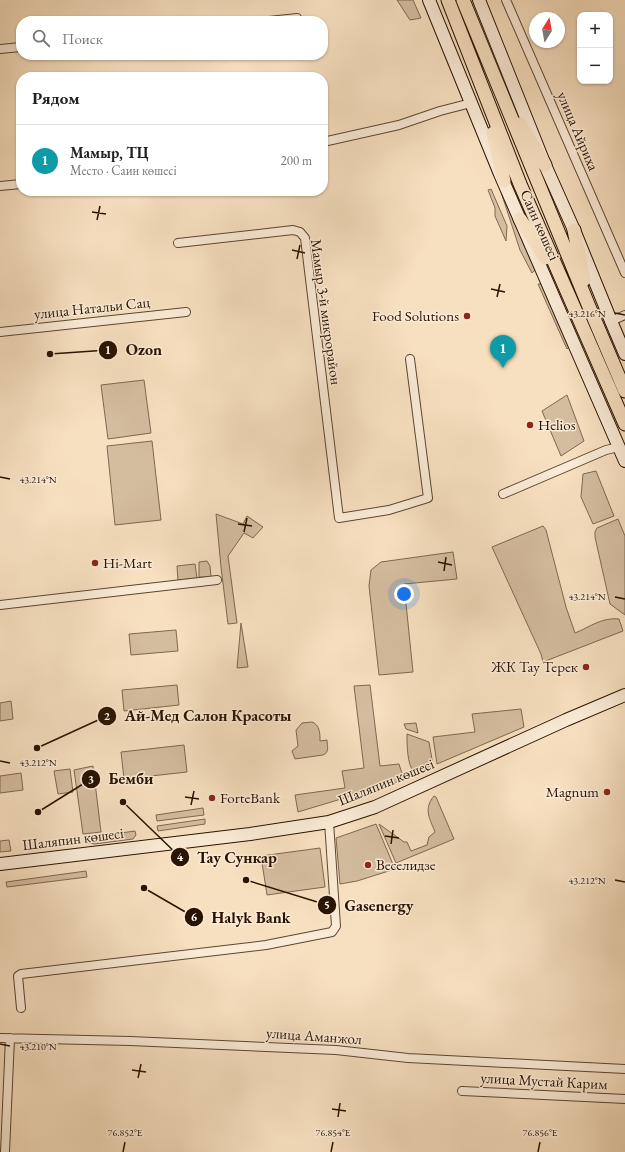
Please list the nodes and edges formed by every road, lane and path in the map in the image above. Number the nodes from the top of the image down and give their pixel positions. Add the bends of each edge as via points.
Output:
1 (429, 0) edge
2 (448, 0) edge
3 (463, 0) edge
4 (479, 0) edge
5 (506, 0) edge
6 (16, 47) edge
7 (0, 49) edge
8 (499, 87) junction
9 (483, 90) junction
10 (471, 103) junction
11 (328, 141) edge
12 (545, 165) junction
13 (504, 181) junction
14 (16, 184) edge
15 (0, 186) edge
16 (520, 219) junction
17 (574, 230) junction
18 (178, 243) dead end
19 (625, 273) edge
20 (566, 288) junction
21 (590, 309) junction
22 (186, 312) dead end
23 (625, 315) edge
24 (611, 321) junction
25 (0, 332) edge
26 (625, 354) edge
27 (410, 359) dead end
28 (625, 391) edge
29 (625, 424) edge
30 (619, 447) junction
31 (625, 461) edge
32 (503, 494) dead end
33 (218, 580) dead end
34 (0, 605) edge
35 (625, 695) edge
36 (329, 822) junction
37 (0, 864) edge
38 (21, 1008) dead end
39 (0, 1038) edge
40 (10, 1038) junction
41 (625, 1069) edge
42 (462, 1091) dead end
43 (625, 1099) edge
44 (5, 1152) edge

1 - 10 main road, Саин көшесі
2 - 9 main road, Саин көшесі
3 - 8 main road, Саин көшесі
4 - 12 main road, Саин көшесі
5 - 19 street, улица Айриха
6 - 7 street
8 - 12 main road
8 - 21 main road, Саин көшесі
9 - 13 main road
9 - 20 main road, Саин көшесі via 520,184
10 - 11 street via 400,125
10 - 13 main road, Саин көшесі
12 - 17 main road, Саин көшесі
13 - 16 main road, Саин көшесі
14 - 15 street
16 - 20 main road
16 - 30 main road, Саин көшесі
17 - 21 main road
17 - 24 main road, Саин көшесі
18 - 27 street, Мамыр 3-й микрорайон via 293,230 300,232 305,238 339,518 388,510 428,498
20 - 29 main road, Саин көшесі
21 - 28 main road, Саин көшесі
22 - 25 street, улица Натальи Сац
23 - 24 street
24 - 26 main road, Саин көшесі
30 - 31 main road, Саин көшесі
30 - 32 street via 606,450
33 - 34 street
35 - 36 main road, Шаляпин көшесі via 375,807
36 - 37 main road, Шаляпин көшесі
36 - 38 street via 336,926 332,932 266,945 21,974 18,976
39 - 40 street, улица Аманжол
40 - 41 street, улица Аманжол via 320,1050 408,1058
40 - 44 street
42 - 43 street, улица Мустай Карим

